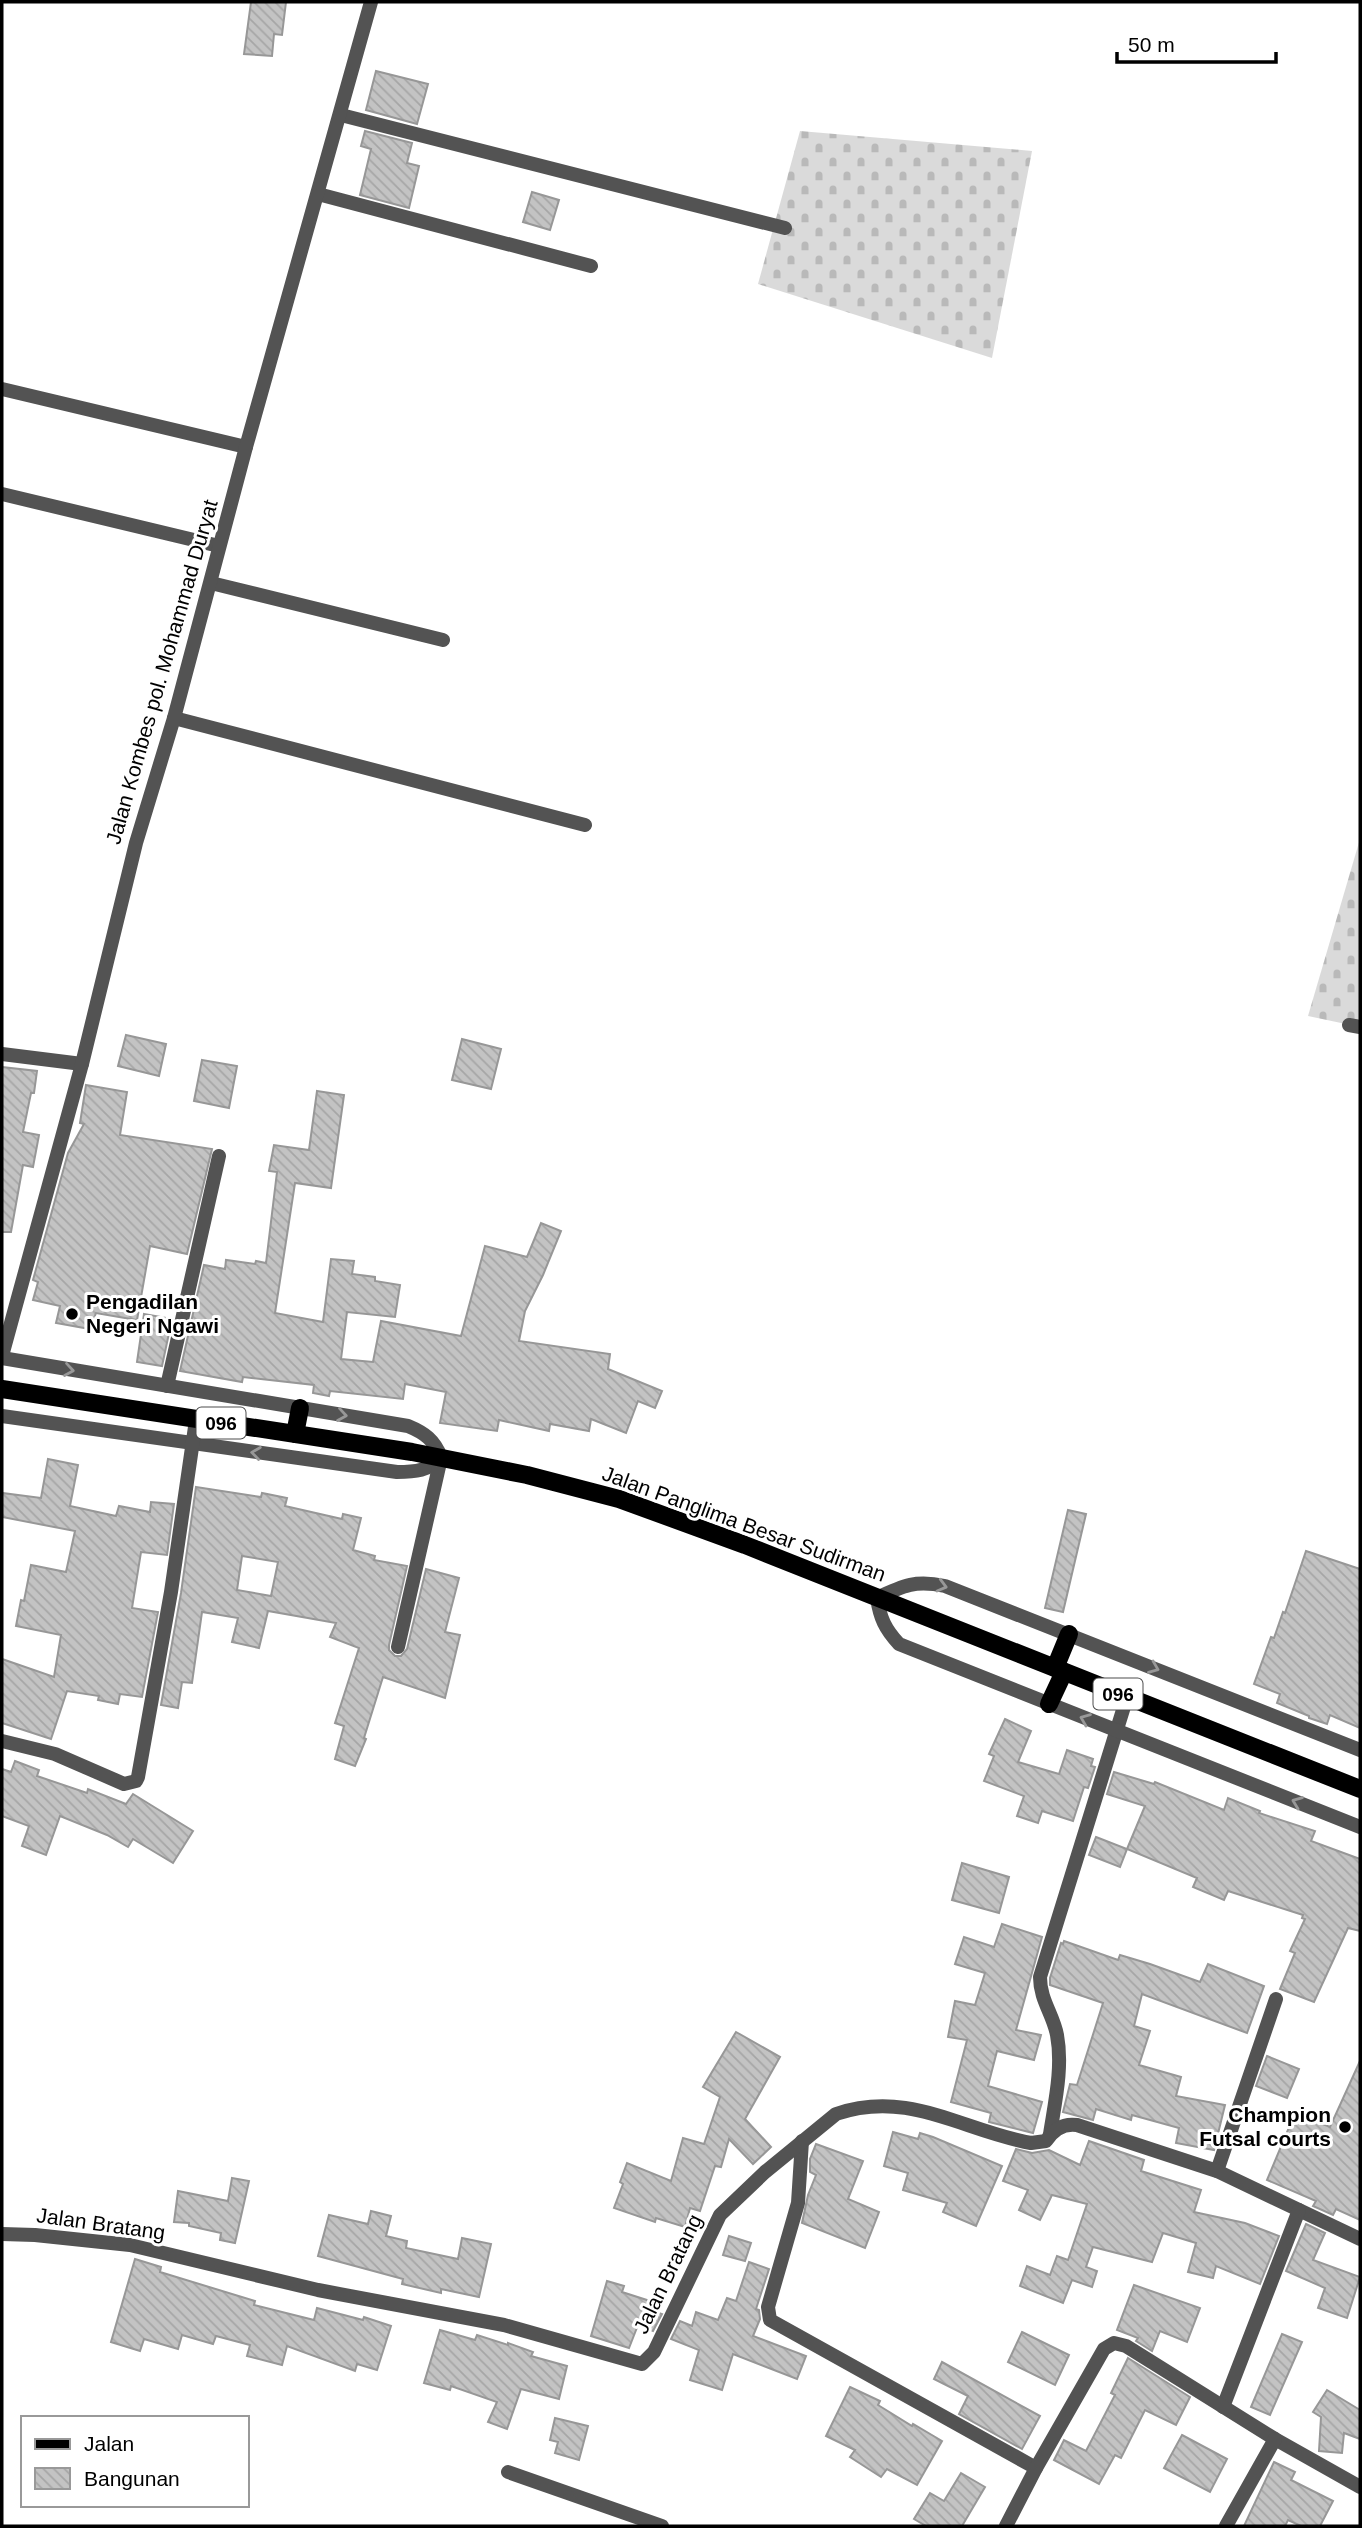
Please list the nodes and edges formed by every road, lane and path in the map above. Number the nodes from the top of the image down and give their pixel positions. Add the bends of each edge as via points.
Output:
1 (371, 2) edge
2 (341, 115) junction
3 (318, 194) junction
4 (785, 228) dead end
5 (591, 266) dead end
6 (2, 389) edge
7 (246, 447) junction
8 (2, 494) edge
9 (219, 546) junction
10 (211, 583) junction
11 (443, 640) dead end
12 (174, 718) junction
13 (585, 825) dead end
14 (2, 1054) edge
15 (82, 1063) junction
16 (219, 1156) dead end
17 (2, 1357) edge
18 (167, 1386) junction
19 (2, 1389) edge
20 (300, 1408) junction
21 (2, 1416) edge
22 (196, 1420) junction
23 (295, 1434) junction
24 (192, 1445) junction
25 (441, 1457) junction
26 (877, 1598) junction
27 (1069, 1634) junction
28 (398, 1647) dead end
29 (1059, 1670) junction
30 (1127, 1698) junction
31 (1049, 1704) junction
32 (1116, 1731) junction
33 (2, 1741) edge
34 (1360, 1750) edge
35 (1360, 1789) edge
36 (1360, 1827) edge
37 (1276, 1999) dead end
38 (1050, 2134) junction
39 (802, 2141) junction
40 (1217, 2171) junction
41 (1299, 2210) junction
42 (2, 2234) edge
43 (1360, 2239) edge
44 (1223, 2407) junction
45 (1275, 2439) junction
46 (1035, 2468) junction
47 (508, 2472) dead end
48 (1360, 2487) edge
49 (662, 2526) edge
50 (1006, 2526) edge
51 (1226, 2526) edge

1 - 2 street, Jalan Kombes pol. Mohammad Duryat
2 - 3 street, Jalan Kombes pol. Mohammad Duryat
2 - 4 street
3 - 5 street
3 - 7 street, Jalan Kombes pol. Mohammad Duryat
6 - 7 street
7 - 9 street, Jalan Kombes pol. Mohammad Duryat
8 - 9 street
9 - 10 street, Jalan Kombes pol. Mohammad Duryat
10 - 11 street
10 - 12 street, Jalan Kombes pol. Mohammad Duryat
12 - 13 street
12 - 15 street, Jalan Kombes pol. Mohammad Duryat via 136,843
14 - 15 street
15 - 17 street, Jalan Kombes pol. Mohammad Duryat
16 - 18 street
17 -> 18 street
18 - 20 street
19 - 22 main road, Jalan Panglima Besar Sudirman / 096
20 - 23 main road
20 -> 25 street via 408,1426 435,1442
21 - 24 street
22 - 23 main road, Jalan Panglima Besar Sudirman / 096
22 - 24 street
23 - 25 main road, Jalan Panglima Besar Sudirman / 096
25 -> 24 street via 433,1466 397,1472
24 - 33 street via 136,1781 124,1784 55,1754
25 - 26 main road, Jalan Panglima Besar Sudirman / 096 via 637,1505
25 - 28 street
26 -> 27 street via 905,1585 937,1584
26 - 29 main road, Jalan Panglima Besar Sudirman / 096
26 - 31 street via 881,1620 899,1644
27 - 29 main road
27 -> 34 street
29 - 30 main road, Jalan Panglima Besar Sudirman / 096
29 - 31 main road
30 - 32 street
30 - 35 main road, Jalan Panglima Besar Sudirman / 096
32 -> 31 street
36 -> 32 street
32 - 38 street via 1040,1977 1059,2057
37 - 40 street
38 - 39 street, Jalan Bratang via 1046,2141 1031,2143 933,2113 882,2106 836,2114
38 - 40 street, Jalan Bratang via 1064,2125 1077,2125
39 - 42 street, Jalan Bratang via 720,2215 654,2351 642,2364 504,2325 318,2290 130,2245
39 - 46 street via 798,2203 768,2307 770,2320
40 - 41 street, Jalan Bratang
41 - 43 street, Jalan Bratang
41 - 44 street
44 - 45 street
44 - 46 street via 1114,2343 1104,2349
45 - 48 street
45 - 51 street
46 - 50 street
47 - 49 street

